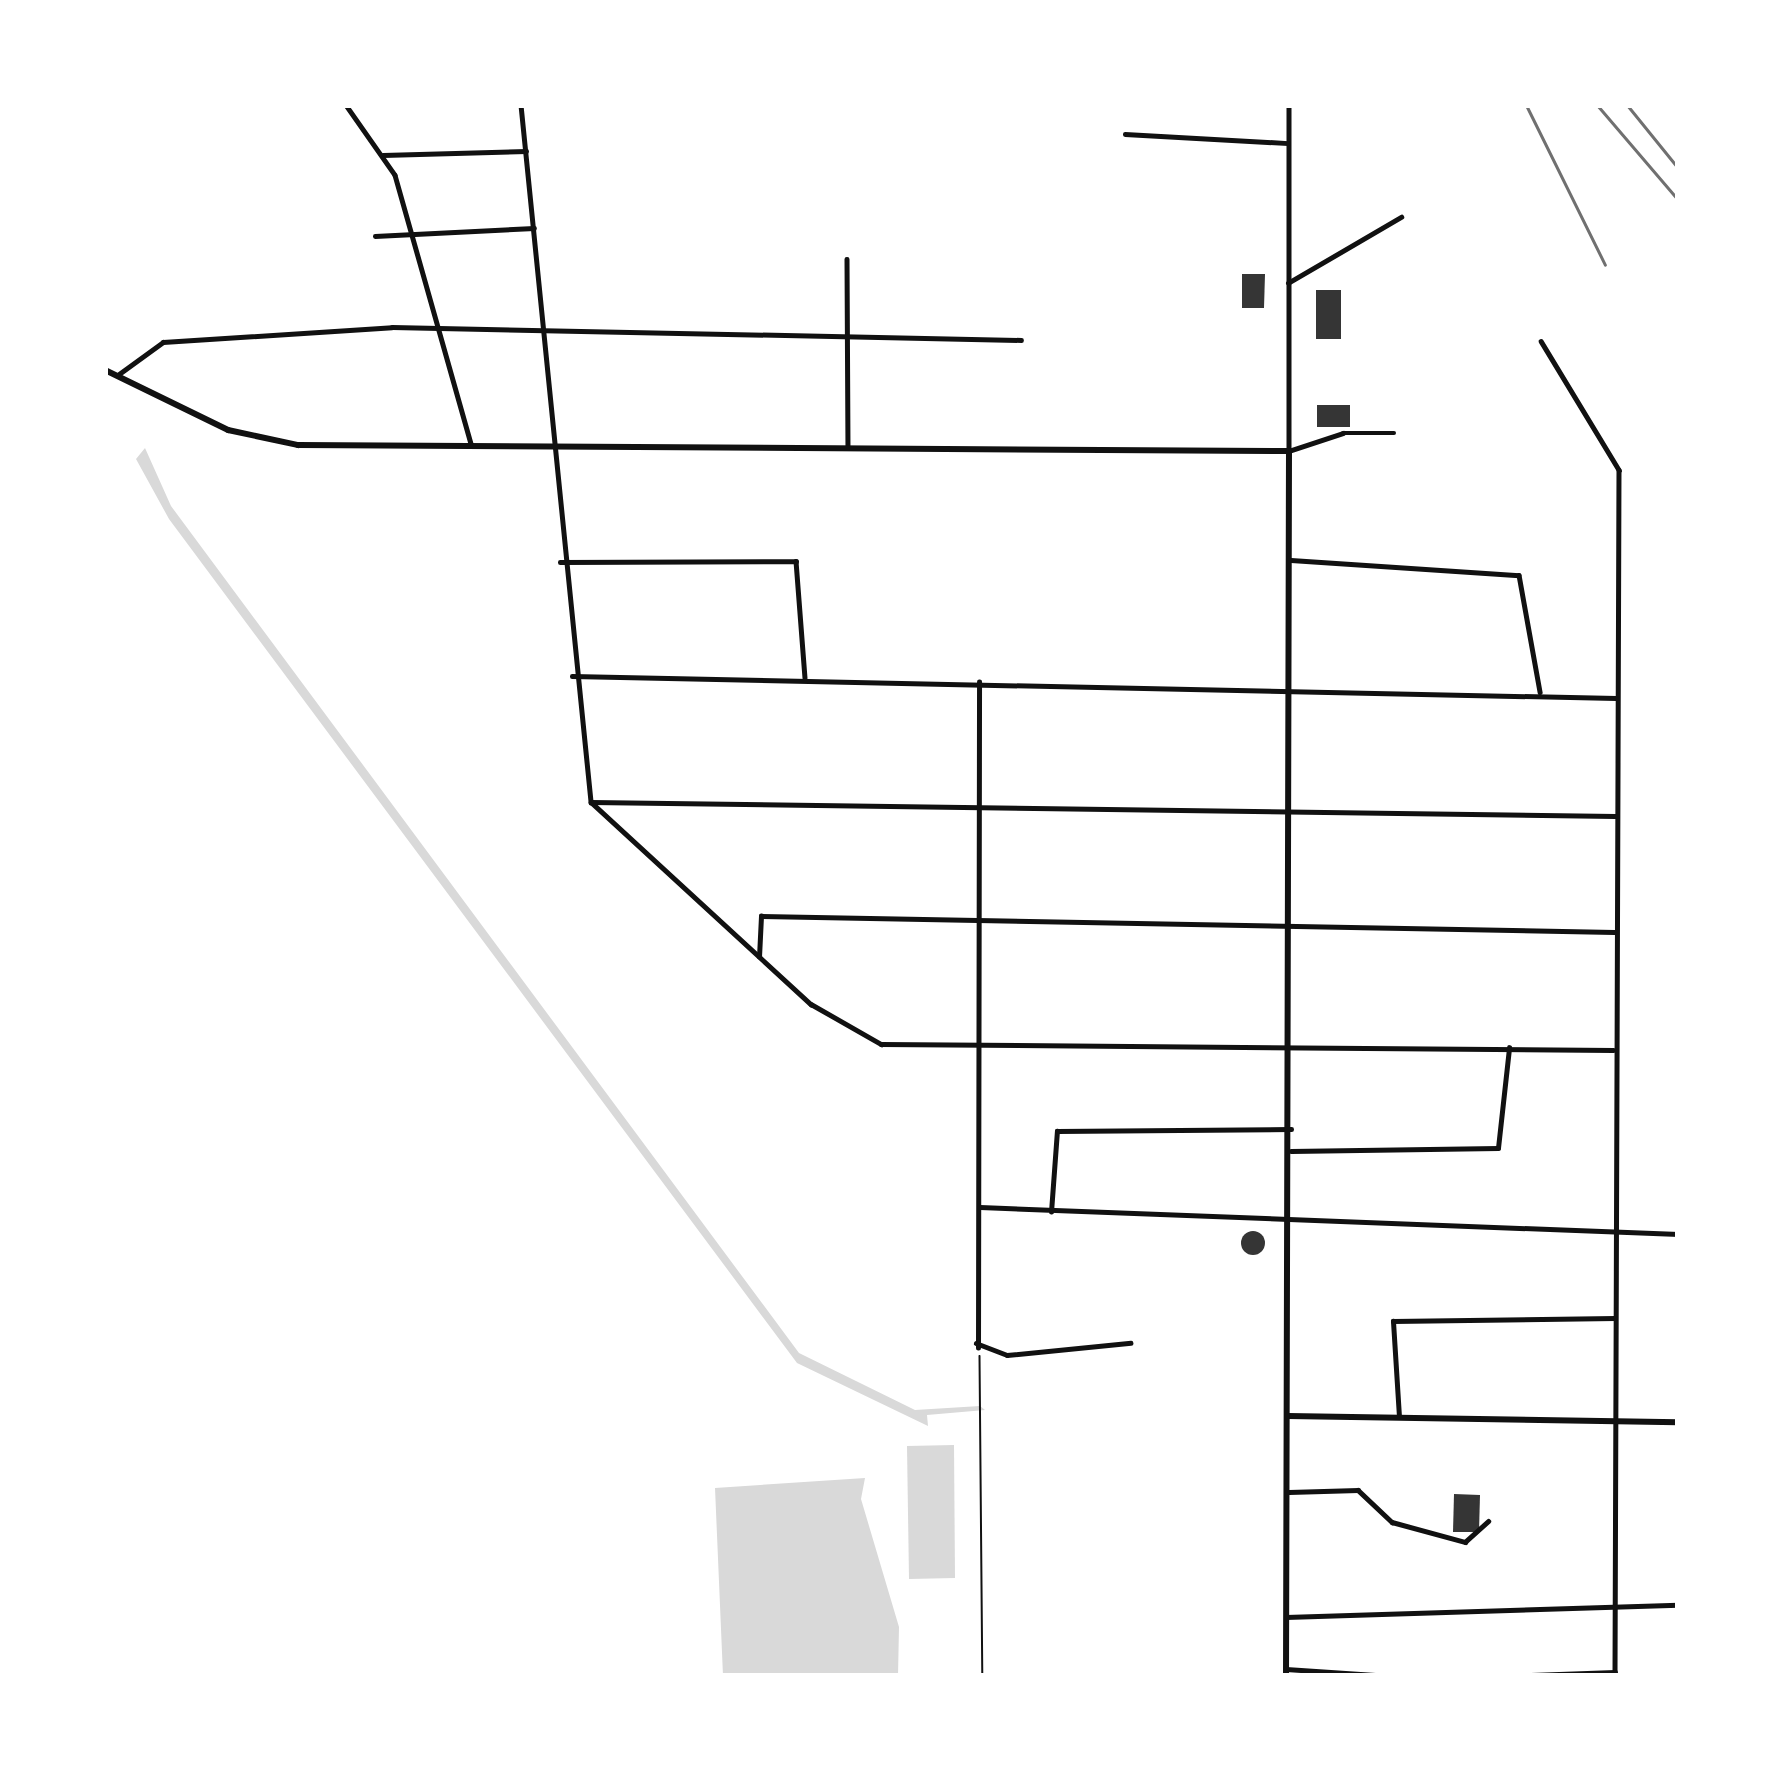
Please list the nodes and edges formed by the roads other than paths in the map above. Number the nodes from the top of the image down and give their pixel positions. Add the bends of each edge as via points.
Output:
1 (346, 105) edge
2 (520, 105) edge
3 (1289, 105) edge
4 (1125, 134) dead end
5 (1288, 143) junction
6 (526, 151) junction
7 (383, 155) junction
8 (1401, 217) dead end
9 (534, 228) junction
10 (375, 236) dead end
11 (413, 236) junction
12 (848, 259) dead end
13 (1288, 283) junction
14 (547, 323) junction
15 (440, 328) junction
16 (848, 328) junction
17 (1021, 340) dead end
18 (1541, 340) dead end
19 (105, 370) edge
20 (114, 377) junction
21 (1394, 433) dead end
22 (548, 443) junction
23 (471, 444) junction
24 (848, 446) junction
25 (1289, 451) junction
26 (1291, 560) junction
27 (560, 562) junction
28 (572, 676) junction
29 (805, 678) junction
30 (979, 680) junction
31 (1291, 685) junction
32 (1540, 692) junction
33 (1619, 698) junction
34 (977, 801) junction
35 (591, 802) junction
36 (1291, 805) junction
37 (1615, 816) junction
38 (978, 922) junction
39 (1292, 931) junction
40 (1615, 932) junction
41 (759, 957) junction
42 (980, 1043) junction
43 (1292, 1046) junction
44 (1509, 1048) junction
45 (1613, 1050) junction
46 (1291, 1129) junction
47 (1291, 1151) junction
48 (980, 1207) junction
49 (1051, 1212) junction
50 (1289, 1221) junction
51 (1615, 1229) junction
52 (1678, 1234) edge
53 (1616, 1318) junction
54 (1130, 1343) dead end
55 (1288, 1416) junction
56 (1399, 1418) junction
57 (1616, 1422) junction
58 (1678, 1422) edge
59 (1289, 1492) junction
60 (1488, 1521) dead end
61 (1678, 1605) edge
62 (1615, 1607) junction
63 (1286, 1616) junction
64 (1286, 1673) edge
65 (1615, 1674) edge
66 (1390, 1676) edge
67 (1501, 1676) edge

1 - 7 street
2 - 6 street
3 - 5 street
4 - 5 street
5 - 13 street
6 - 7 street
6 - 9 street
7 - 11 street
8 - 13 street
9 - 11 street
9 - 14 street
10 - 11 street
11 - 15 street
12 - 16 street
13 - 25 street
14 - 15 street
14 - 16 street
14 - 22 street
15 - 20 street via 164,342
15 - 23 street
16 - 17 street
16 - 24 street
18 - 33 street via 1619,470
19 - 20 main road
20 - 23 main road via 265,441
21 - 25 street via 1343,433
22 - 23 main road
22 - 24 main road
22 - 27 street
24 - 25 main road
25 - 26 main road
26 - 31 main road
26 - 32 street via 1519,575
27 - 28 street
27 - 29 street via 796,561
28 - 29 street
28 - 35 street
29 - 30 street
30 - 31 street
30 - 34 street
31 - 32 street
31 - 36 main road
32 - 33 street
33 - 37 street
34 - 35 street
34 - 36 street
34 - 38 street
35 - 41 street
36 - 37 street
36 - 39 main road
37 - 40 street
38 - 39 street
38 - 41 street via 761,916
38 - 42 street
39 - 40 street
39 - 43 main road
40 - 45 street
41 - 42 street via 853,1037
42 - 43 street
42 - 48 street
43 - 44 street
43 - 46 main road
44 - 45 street
44 - 47 street via 1505,1144
45 - 51 street
46 - 47 main road
46 - 49 street via 1057,1131
47 - 50 main road
48 - 49 street
48 - 54 street via 977,1345 1007,1354
49 - 50 street
50 - 51 street
50 - 55 main road
51 - 52 street
51 - 53 street
53 - 56 street via 1394,1321
53 - 57 street
55 - 56 main road
55 - 59 main road
56 - 57 main road
57 - 58 main road
57 - 62 street
59 - 60 street via 1358,1490 1392,1522 1466,1542
59 - 63 main road
61 - 62 street
62 - 63 street
62 - 65 street
63 - 64 main road
64 - 66 street
65 - 67 street

